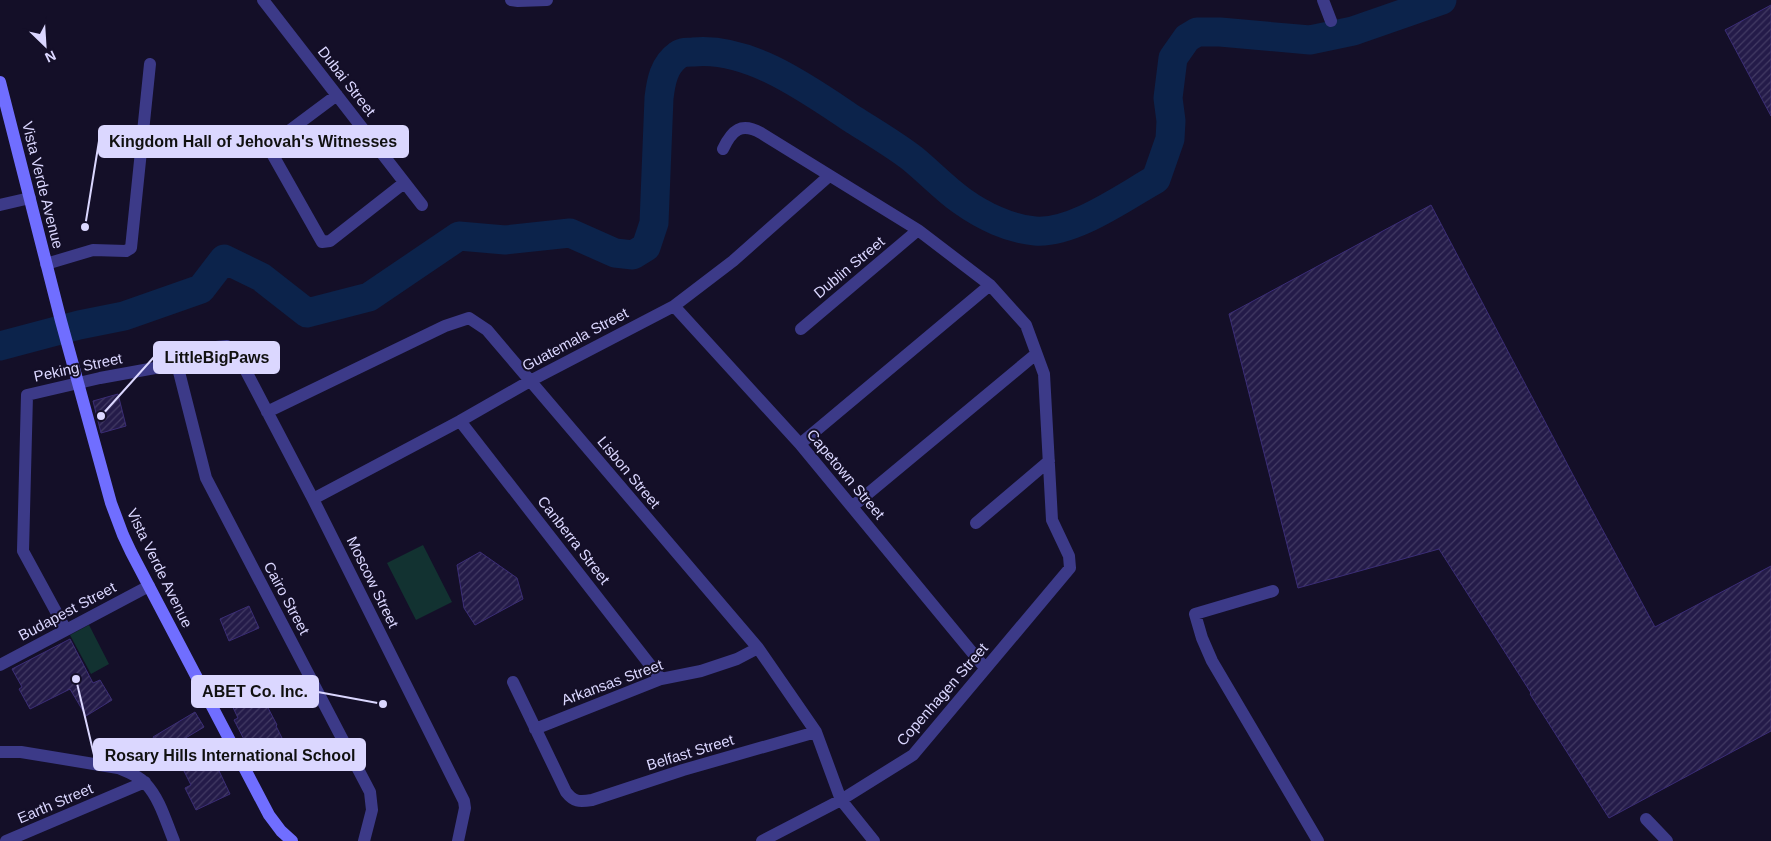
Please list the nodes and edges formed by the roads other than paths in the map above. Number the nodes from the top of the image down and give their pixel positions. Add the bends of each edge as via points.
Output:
1 (264, 0) edge
2 (512, 0) edge
3 (547, 0) edge
4 (1323, 0) edge
5 (1331, 21) dead end
6 (150, 64) dead end
7 (0, 82) edge
8 (337, 95) junction
9 (723, 149) dead end
10 (829, 176) junction
11 (404, 183) junction
12 (30, 198) junction
13 (0, 205) edge
14 (422, 205) dead end
15 (918, 230) junction
16 (46, 264) junction
17 (990, 285) junction
18 (674, 306) junction
19 (801, 329) dead end
20 (227, 346) joint
21 (1036, 354) junction
22 (177, 364) junction
23 (530, 381) junction
24 (79, 383) junction
25 (267, 412) junction
26 (460, 421) junction
27 (800, 444) junction
28 (1049, 461) junction
29 (314, 498) junction
30 (853, 506) junction
31 (976, 523) dead end
32 (150, 586) junction
33 (1273, 591) dead end
34 (66, 630) junction
35 (758, 648) junction
36 (0, 665) edge
37 (985, 668) junction
38 (661, 679) junction
39 (513, 682) dead end
40 (535, 729) junction
41 (816, 732) junction
42 (0, 752) edge
43 (145, 782) junction
44 (841, 800) junction
45 (1646, 819) dead end
46 (6, 841) edge
47 (174, 841) edge
48 (292, 841) edge
49 (364, 841) edge
50 (458, 841) edge
51 (762, 841) edge
52 (874, 841) edge
53 (1318, 841) edge
54 (1667, 841) edge

1 - 8 street, Dubai Street
2 - 3 street
4 - 5 street
6 - 16 street via 130,248 126,251 93,250
7 - 12 street, Vista Verde Avenue
8 - 11 street, Dubai Street
8 - 11 street via 274,142 270,150 322,242 330,241
9 - 10 street via 734,132 751,127
10 - 15 street
10 - 18 street, Guatemala Street via 733,261
11 - 14 street, Dubai Street
12 - 13 street
12 - 16 street, Vista Verde Avenue
15 - 17 street
15 - 19 street, Dublin Street
16 - 24 street, Vista Verde Avenue
17 - 21 street via 1026,325
17 - 27 street
18 - 23 street, Guatemala Street
18 - 27 street, Capetown Street
20 - 22 street, Peking Street via 216,347
20 - 25 street, Moscow Street via 236,352
21 - 28 street via 1044,374
21 - 30 street
22 - 24 street, Peking Street
22 - 49 street, Cairo Street via 206,478 370,792 372,810
23 - 25 street, Lisbon Street via 487,330 469,318 445,326
23 - 26 street, Guatemala Street
23 - 35 street, Lisbon Street
24 - 32 street, Vista Verde Avenue via 117,520
24 - 34 street, Peking Street via 28,395 23,551
25 - 29 street, Moscow Street
26 - 29 street, Guatemala Street
26 - 38 street, Canberra Street
27 - 30 street, Capetown Street
28 - 31 street
28 - 37 street, Copenhagen Street via 1052,520 1069,556 1070,568
29 - 50 street, Moscow Street via 464,801
30 - 37 street, Capetown Street
32 - 34 street, Budapest Street
32 - 48 street, Vista Verde Avenue via 269,815
33 - 53 street via 1195,614 1212,661
34 - 36 street, Budapest Street
35 - 38 street, Arkansas Street via 701,671
35 - 41 street, Lisbon Street
37 - 44 street, Copenhagen Street via 913,755
38 - 40 street, Arkansas Street
39 - 40 street
40 - 41 street, Belfast Street via 566,792 580,802
41 - 44 street, Lisbon Street
42 - 43 street via 22,752 118,768
43 - 46 street, Earth Street
43 - 47 street
44 - 51 street, Copenhagen Street
44 - 52 street, Lisbon Street
45 - 54 street

